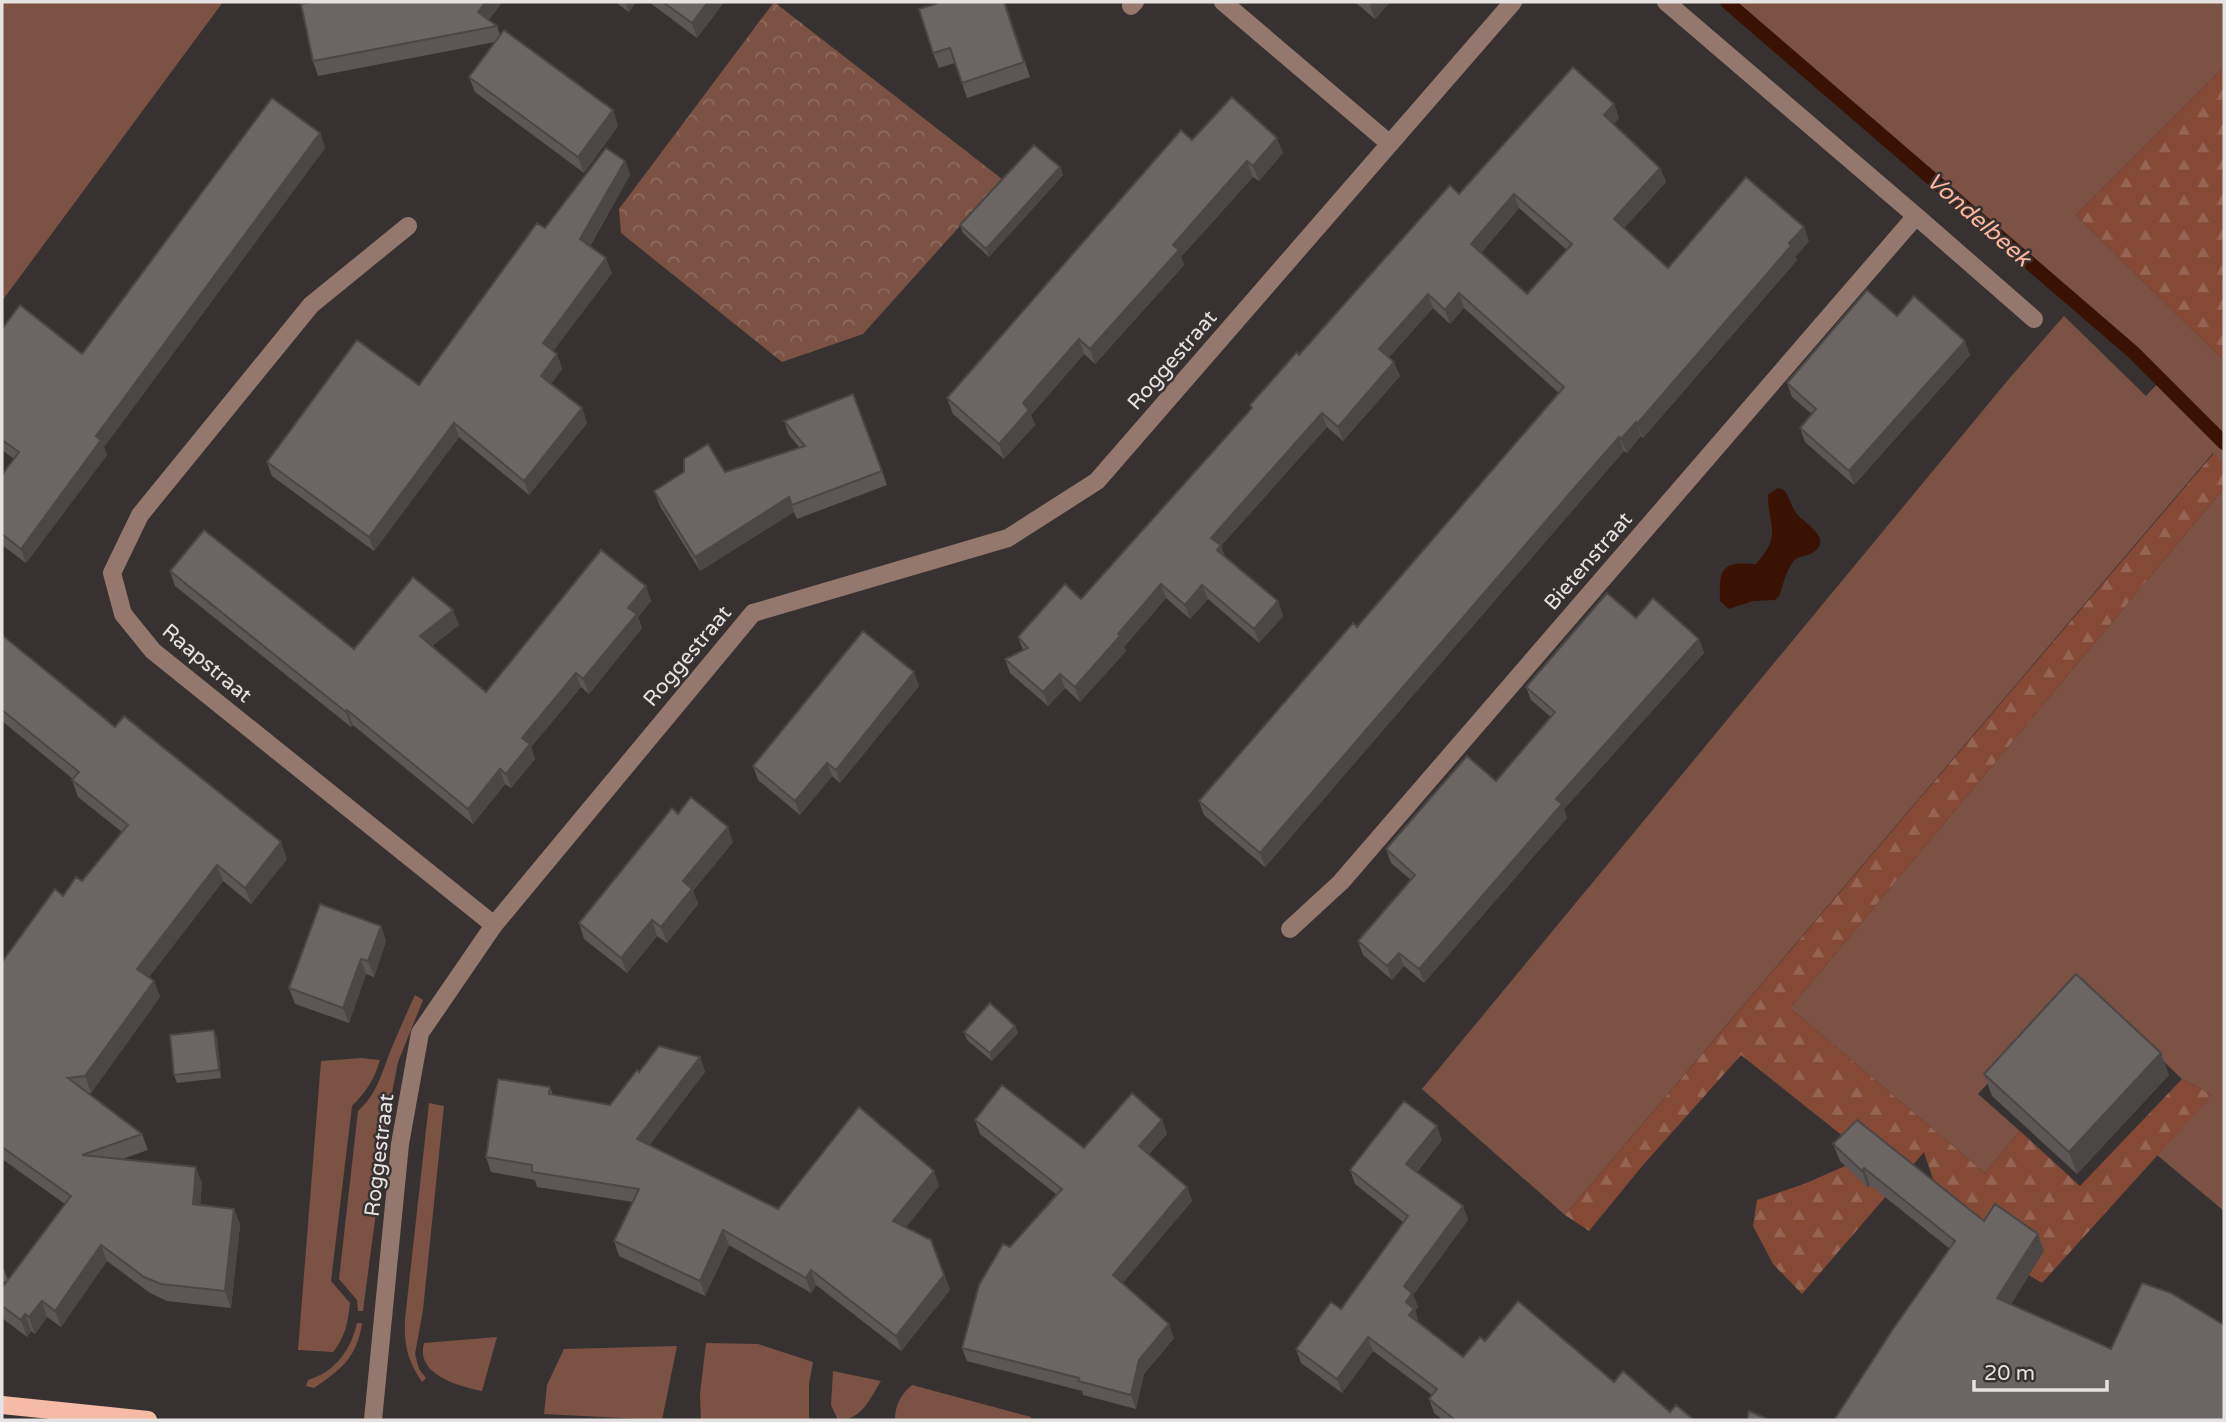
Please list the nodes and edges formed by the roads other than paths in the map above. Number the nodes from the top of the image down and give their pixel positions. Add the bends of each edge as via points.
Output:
1 (1223, 2) edge
2 (1513, 2) edge
3 (1666, 2) edge
4 (1390, 144) junction
5 (1916, 216) junction
6 (408, 226) dead end
7 (2034, 319) dead end
8 (494, 926) junction
9 (1290, 929) dead end
10 (2, 1405) edge
11 (148, 1420) edge
12 (373, 1420) edge

1 - 4 street
2 - 4 street, Roggestraat
3 - 5 street
4 - 8 street, Roggestraat via 1097,481 1008,538 753,612
5 - 7 street
5 - 9 street, Bietenstraat via 1341,882
6 - 8 street, Raapstraat via 311,305 140,515 112,573 123,614 153,651
8 - 12 street, Roggestraat via 420,1033 400,1144
10 - 11 main road

